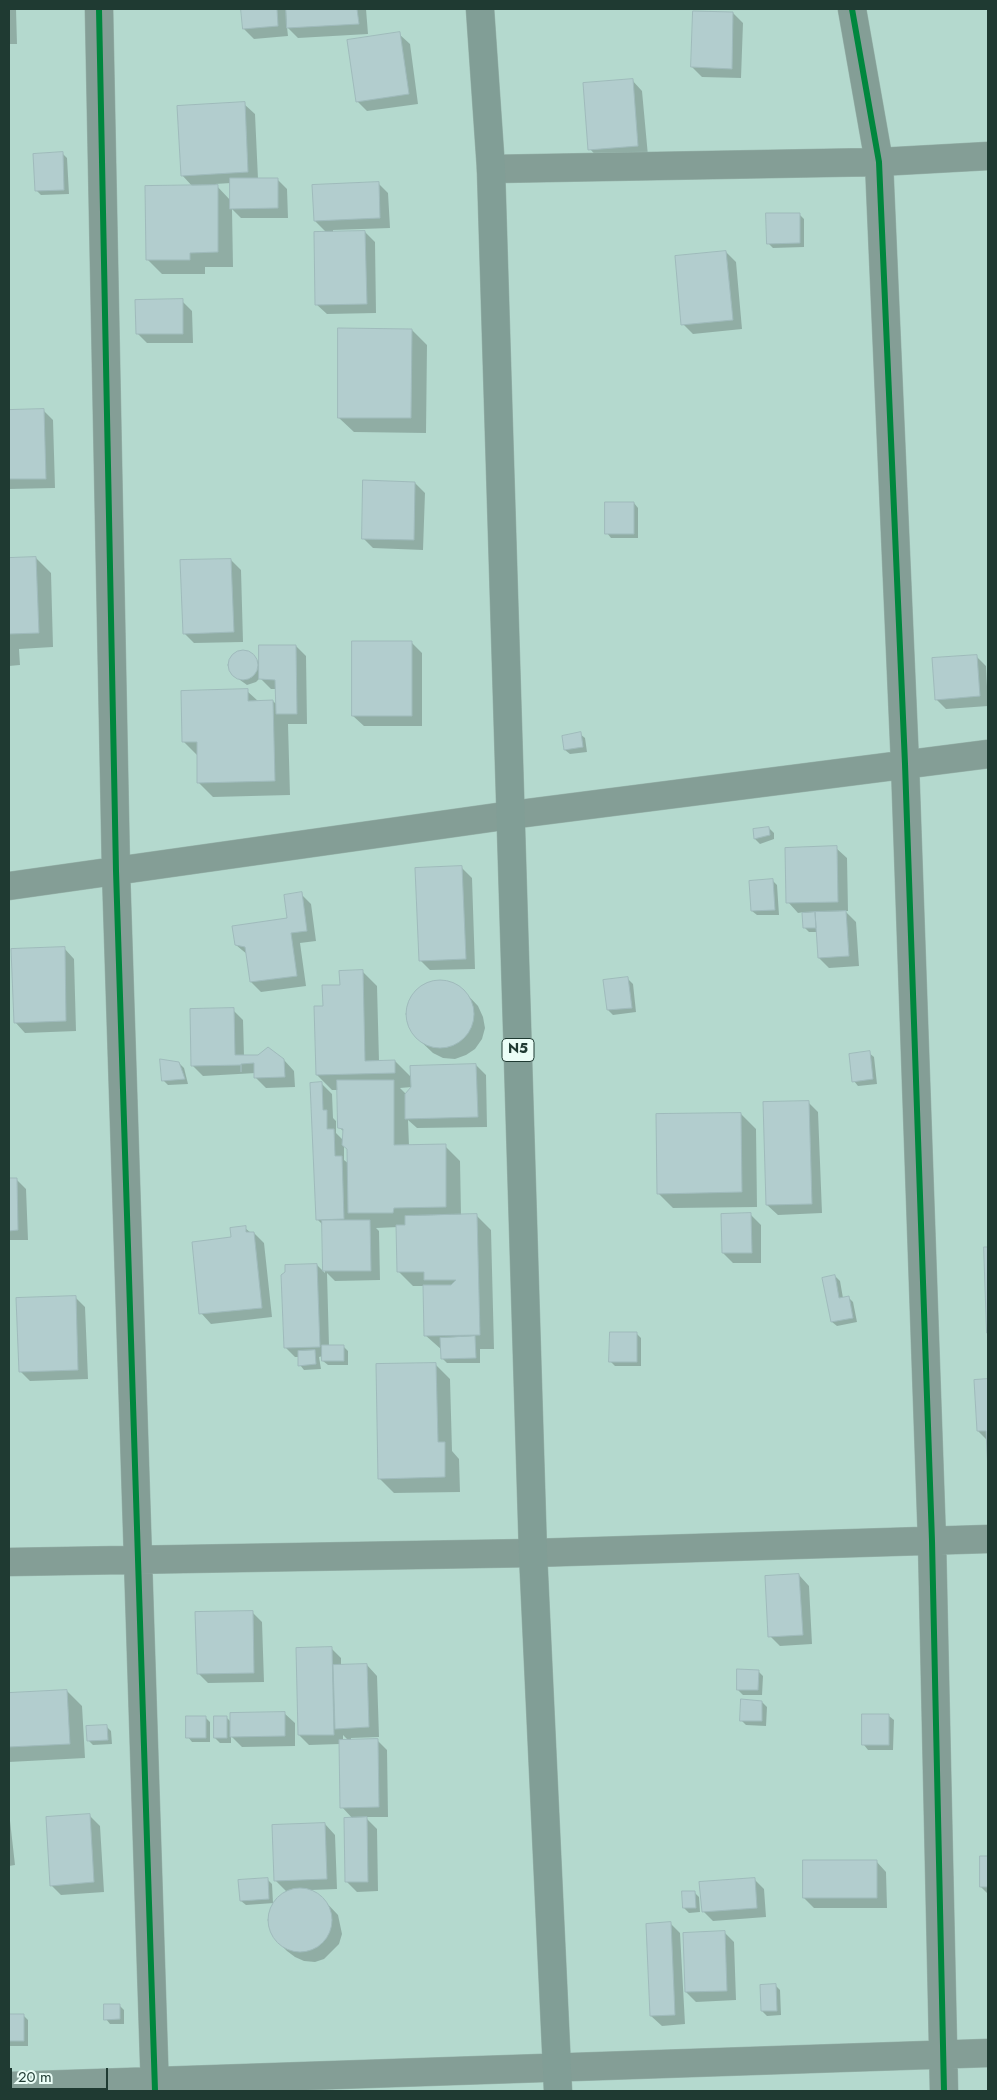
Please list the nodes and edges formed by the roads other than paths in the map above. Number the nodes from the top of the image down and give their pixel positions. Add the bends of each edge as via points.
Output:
1 (99, 9) edge
2 (480, 9) edge
3 (852, 9) edge
4 (988, 156) edge
5 (879, 162) junction
6 (491, 169) junction
7 (988, 754) edge
8 (905, 764) junction
9 (511, 815) junction
10 (116, 871) junction
11 (9, 886) edge
12 (988, 1539) edge
13 (932, 1541) junction
14 (533, 1553) junction
15 (138, 1558) junction
16 (9, 1562) edge
17 (988, 2053) edge
18 (944, 2055) junction
19 (558, 2080) edge
20 (9, 2086) edge
21 (155, 2087) edge
22 (944, 2091) edge

1 - 10 street
2 - 6 highway, N5
3 - 5 street
4 - 5 street
5 - 6 street
5 - 8 street
6 - 9 highway, N5
7 - 8 street
8 - 9 street
8 - 13 street
9 - 10 street
9 - 14 highway, N5
10 - 11 street
10 - 15 street
12 - 13 street
13 - 14 street
13 - 18 street
14 - 15 street
14 - 19 highway, N5
15 - 16 street
15 - 21 street
17 - 18 street
18 - 19 street
18 - 22 street
19 - 21 street
20 - 21 street

